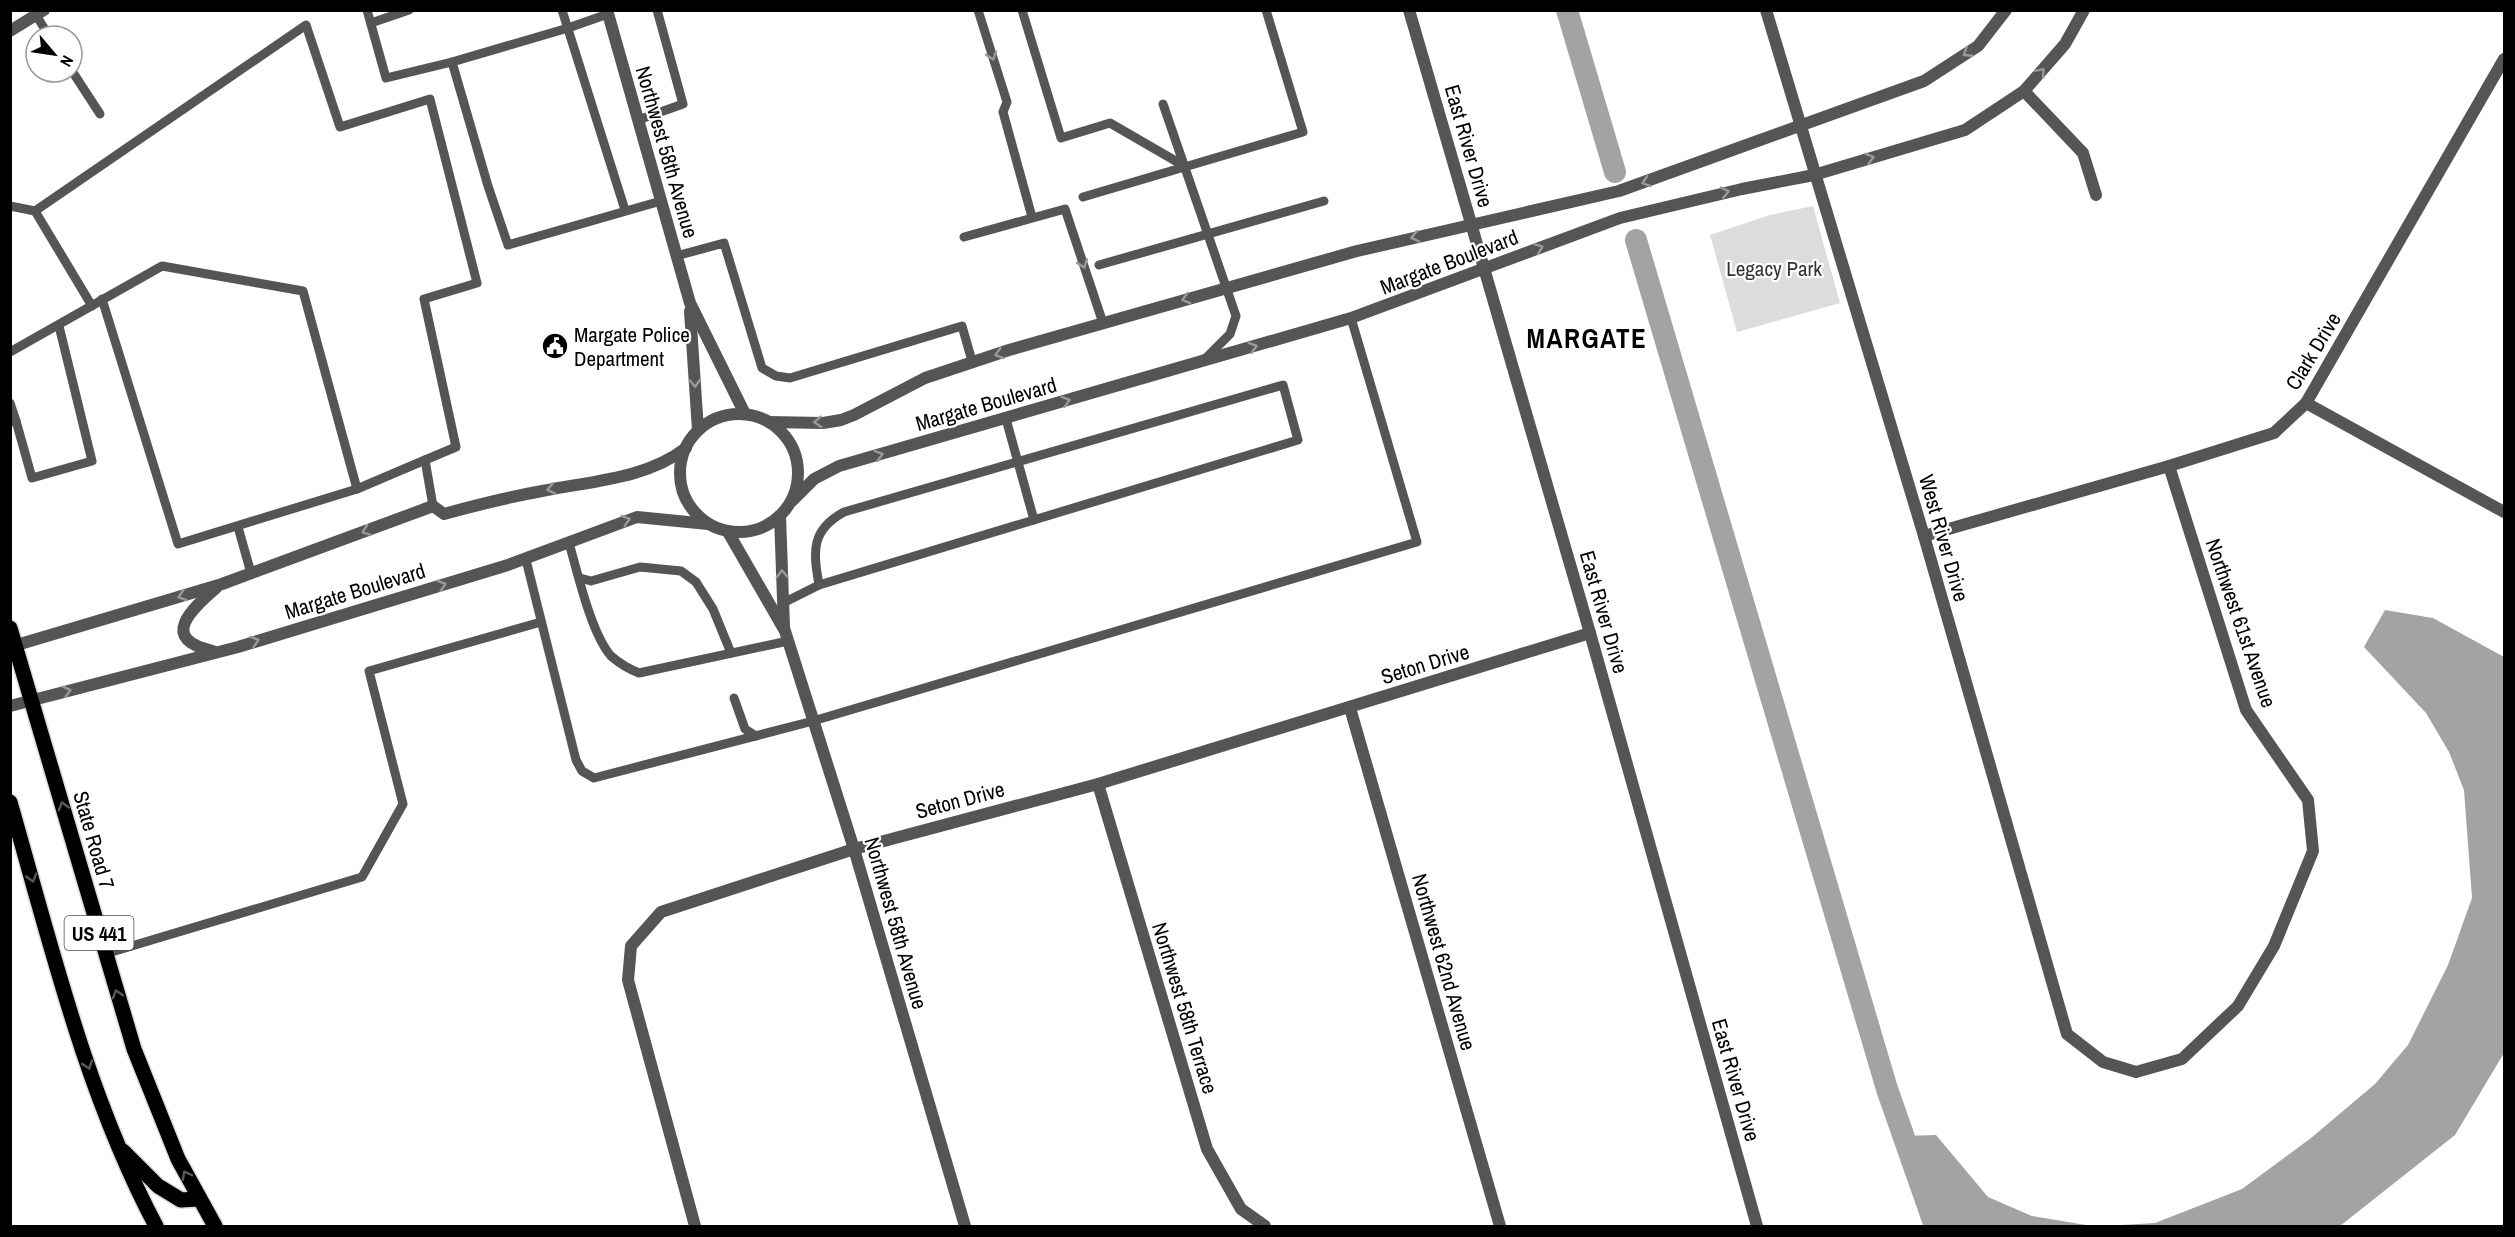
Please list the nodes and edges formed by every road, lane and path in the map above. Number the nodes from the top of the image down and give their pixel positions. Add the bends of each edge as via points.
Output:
1 (367, 10) edge
2 (409, 10) edge
3 (562, 10) edge
4 (657, 10) edge
5 (978, 10) edge
6 (1023, 10) edge
7 (1266, 10) edge
8 (1409, 10) edge
9 (1766, 10) edge
10 (2006, 10) edge
11 (2084, 10) edge
12 (608, 12) edge
13 (40, 13) edge
14 (371, 23) junction
15 (568, 28) junction
16 (10, 31) edge
17 (2505, 59) edge
18 (452, 62) junction
19 (80, 84) edge
20 (2024, 91) junction
21 (1163, 104) dead end
22 (100, 114) dead end
23 (638, 120) junction
24 (1800, 127) junction
25 (1186, 167) junction
26 (1814, 175) junction
27 (2096, 195) dead end
28 (1083, 197) dead end
29 (661, 201) junction
30 (1324, 201) dead end
31 (10, 206) edge
32 (625, 210) junction
33 (35, 211) junction
34 (1032, 217) junction
35 (1472, 224) junction
36 (1206, 234) junction
37 (964, 237) dead end
38 (676, 256) junction
39 (1099, 265) dead end
40 (1484, 269) junction
41 (1226, 287) junction
42 (102, 299) junction
43 (690, 303) junction
44 (92, 306) junction
45 (1351, 318) junction
46 (1103, 323) junction
47 (59, 326) junction
48 (10, 352) edge
49 (972, 361) junction
50 (1201, 362) junction
51 (10, 403) edge
52 (2306, 403) junction
53 (745, 414) junction
54 (1006, 419) junction
55 (13, 422) edge
56 (769, 422) junction
57 (698, 430) junction
58 (686, 448) junction
59 (425, 460) junction
60 (1019, 463) junction
61 (2169, 465) junction
62 (357, 489) junction
63 (792, 501) junction
64 (433, 506) junction
65 (2505, 512) edge
66 (780, 516) junction
67 (1034, 520) junction
68 (708, 524) junction
69 (238, 527) junction
70 (728, 532) junction
71 (1924, 536) junction
72 (569, 543) junction
73 (526, 560) junction
74 (251, 573) junction
75 (580, 578) junction
76 (222, 584) junction
77 (819, 585) junction
78 (783, 603) junction
79 (541, 622) junction
80 (10, 628) edge
81 (1590, 633) junction
82 (786, 636) junction
83 (13, 647) edge
84 (217, 652) junction
85 (731, 653) junction
86 (734, 698) dead end
87 (32, 700) junction
88 (10, 706) edge
89 (1350, 708) junction
90 (813, 721) junction
91 (756, 736) junction
92 (1098, 784) junction
93 (10, 802) edge
94 (854, 849) junction
95 (105, 954) junction
96 (2103, 1062) joint
97 (117, 1144) junction
98 (198, 1199) junction
99 (156, 1227) edge
100 (215, 1227) edge
101 (695, 1227) edge
102 (965, 1227) edge
103 (1265, 1227) edge
104 (1500, 1227) edge
105 (1757, 1227) edge

1 - 14 lane
2 - 14 lane
3 - 15 lane
4 - 23 lane via 683,104
5 -> 34 lane via 1007,102 1003,112
6 - 25 lane via 1061,138 1110,123
7 - 25 lane via 1303,132
8 - 35 street, East River Drive
9 - 24 street, West River Drive
10 -> 24 street, Margate Boulevard via 1978,46 1924,81
20 -> 11 street, Margate Boulevard via 2065,44
12 - 15 lane
12 - 23 street, Northwest 58th Avenue
13 - 16 street
14 - 18 lane via 386,78
15 - 18 lane
15 - 32 lane
17 - 52 street, Clark Drive
18 - 32 lane via 508,245
19 - 22 lane
26 -> 20 street, Margate Boulevard via 1965,130
20 - 27 street via 2082,153
21 - 25 lane
23 - 29 street, Northwest 58th Avenue
24 - 26 street, West River Drive
24 -> 35 street, Margate Boulevard via 1619,191
25 - 28 lane
25 - 36 lane
40 -> 26 street, Margate Boulevard via 1620,218
26 - 71 street, West River Drive
29 - 32 lane
29 - 38 street, Northwest 58th Avenue
30 - 36 lane
31 - 33 lane
33 - 44 lane
33 - 59 lane via 306,24 340,127 430,99 477,283 424,299 456,447
34 - 37 lane
34 -> 46 lane via 1065,209
35 - 40 street, East River Drive
35 -> 41 street, Margate Boulevard via 1357,250
36 - 39 lane
36 - 41 lane
38 - 43 street, Northwest 58th Avenue
38 - 49 lane via 724,243 762,368 776,376 790,378 962,326
40 - 45 street, Margate Boulevard
40 - 81 street, East River Drive
41 -> 46 street, Margate Boulevard
41 - 50 lane via 1236,316 1234,326 1224,342
42 - 44 lane
42 - 62 lane via 162,266 303,291
42 - 69 lane via 178,544
43 - 53 street, Northwest 58th Avenue
43 -> 57 street, Northwest 58th Avenue
44 - 47 lane
50 -> 45 street, Margate Boulevard
45 - 90 lane via 1417,542
46 -> 49 street, Margate Boulevard
47 - 48 lane
47 - 55 lane via 93,461 32,478
49 -> 56 street, Margate Boulevard via 925,378 841,420
54 -> 50 street, Margate Boulevard
51 - 55 lane
52 - 61 street, Clark Drive via 2274,432
52 - 65 street
53 - 56 street
53 - 57 street via 720,418
54 - 60 lane
63 -> 54 street, Margate Boulevard via 814,479 839,466
56 - 63 street via 783,433 796,457 798,484
57 - 58 street
58 -> 64 street via 642,472 513,496 444,514
58 - 68 street via 680,476 682,490 697,515
59 - 62 lane
59 - 64 lane
60 - 67 lane
60 - 67 lane via 1283,385 1298,440
60 - 77 lane via 844,512 820,532 814,557
61 - 71 street, Clark Drive
61 - 96 street, Northwest 61st Avenue via 2246,710 2308,800 2313,851 2274,946 2238,1006 2182,1059 2136,1072
62 - 69 lane
63 - 66 street
64 -> 74 street
66 - 70 street via 765,527
78 -> 66 street, Northwest 58th Avenue
67 - 77 lane
68 - 70 street
72 -> 68 street, Margate Boulevard via 637,517
69 - 74 lane
70 - 82 street, Northwest 58th Avenue
71 - 96 street, West River Drive via 2067,1034
72 - 73 street, Margate Boulevard
72 - 75 lane
73 - 79 lane
84 -> 73 street, Margate Boulevard
74 - 76 street
75 - 85 lane via 591,580 640,567 681,571 696,582 713,609
75 - 85 lane via 602,643 627,668 639,673
76 -> 83 street
76 - 84 street via 192,608 184,626 191,643
77 - 78 lane
78 - 82 street, Northwest 58th Avenue
79 - 91 lane via 576,760 582,771 594,778
79 - 95 lane via 369,670 403,804 362,877
80 - 83 main road, State Road 7 / US 441
81 - 89 street, Seton Drive
81 - 105 street, East River Drive
82 - 85 lane
82 - 90 street, Northwest 58th Avenue
83 - 87 main road, State Road 7 / US 441
87 -> 84 street, Margate Boulevard
86 - 91 lane via 745,729
87 - 88 street, Margate Boulevard
95 -> 87 main road, State Road 7 / US 441
89 - 92 street, Seton Drive
89 - 104 street, Northwest 62nd Avenue
90 - 91 lane
90 - 94 street, Northwest 58th Avenue
92 - 94 street, Seton Drive
92 - 103 street, Northwest 58th Terrace via 1207,1149 1241,1209
93 -> 97 main road, US 441 via 71,1012
94 - 101 street, Seton Drive via 661,912 631,946 628,980
94 - 102 street, Northwest 58th Avenue
98 -> 95 main road, State Road 7 / US 441 via 177,1159 134,1049
97 - 98 main road via 159,1186 181,1200
97 - 99 main road, US 441
98 - 100 main road, State Road 7 / US 441

